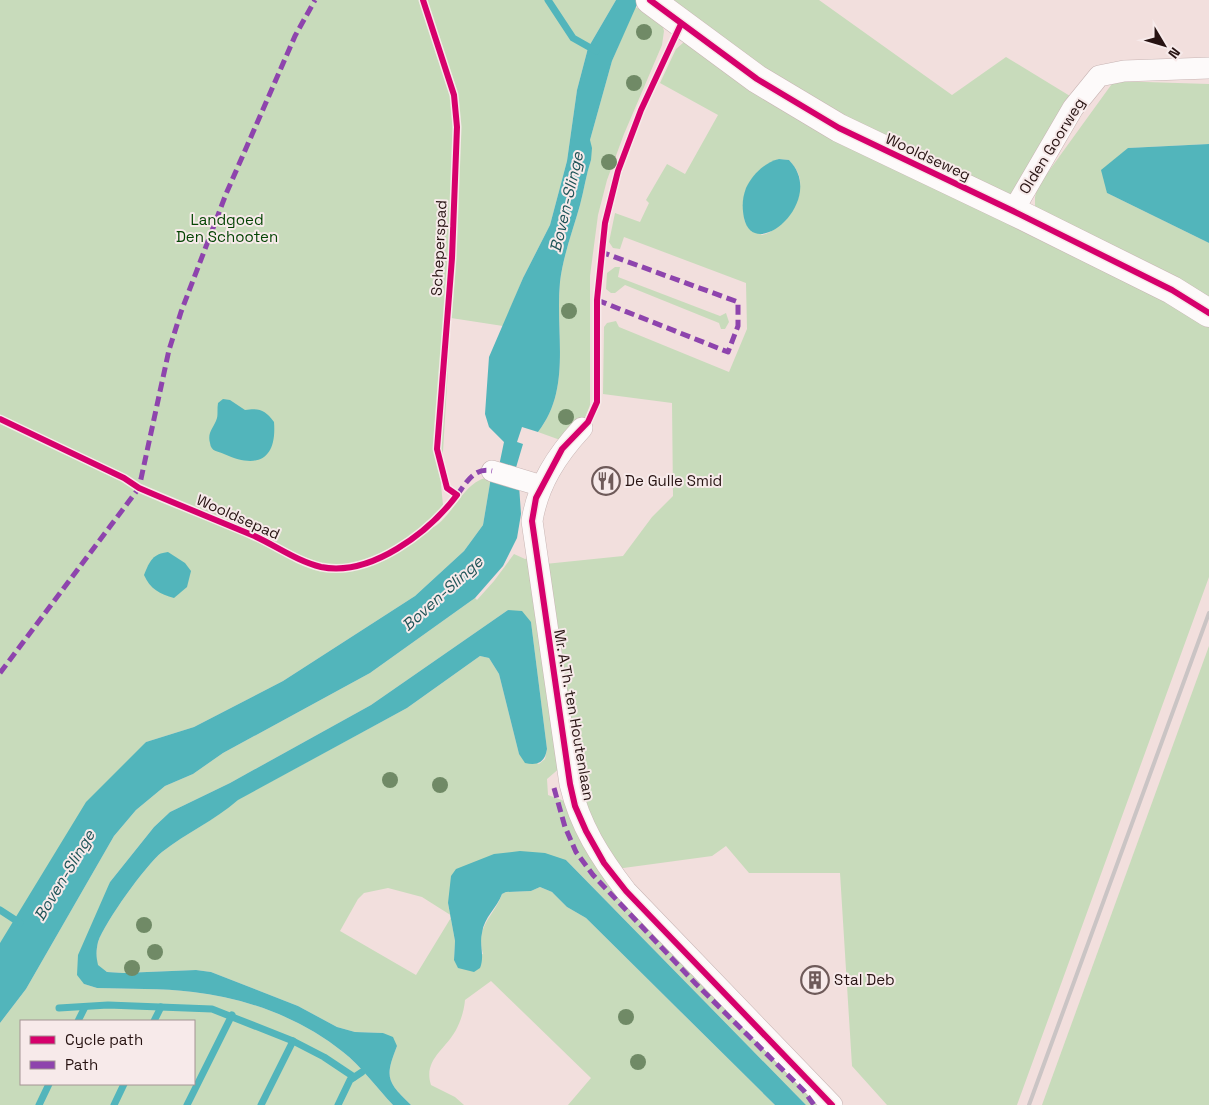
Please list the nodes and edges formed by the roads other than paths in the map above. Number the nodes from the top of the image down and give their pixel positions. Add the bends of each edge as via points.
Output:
1 (650, 0) edge
2 (1209, 68) edge
3 (1013, 210) junction
4 (1209, 313) edge
5 (582, 428) dead end
6 (492, 471) dead end
7 (542, 486) junction
8 (832, 1105) edge

1 - 3 main road, Wooldseweg via 756,80 783,96 839,128
2 - 3 street, Olden Goorweg via 1124,71 1099,76 1073,108
3 - 4 main road, Wooldseweg via 1172,290
5 - 7 street, Mr. A.Th. ten Houtenlaan via 562,449
6 - 7 street
7 - 8 street, Mr. A.Th. ten Houtenlaan via 532,520 539,578 570,784 586,831 604,863 626,891

